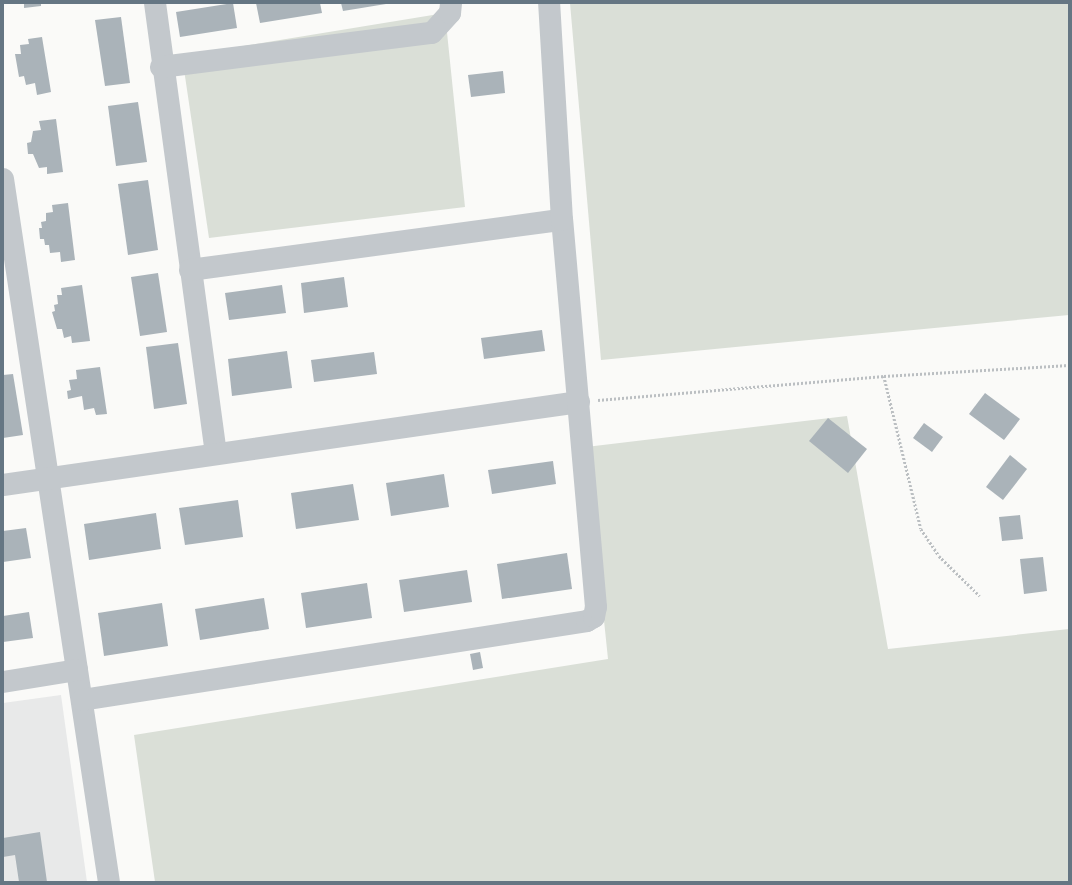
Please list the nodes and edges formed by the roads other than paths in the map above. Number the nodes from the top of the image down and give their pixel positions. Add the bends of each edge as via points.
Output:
1 (155, 3) edge
2 (451, 3) edge
3 (549, 3) edge
4 (161, 67) junction
5 (3, 179) edge
6 (562, 220) junction
7 (190, 270) junction
8 (579, 402) junction
9 (216, 454) junction
10 (49, 479) junction
11 (3, 485) edge
12 (77, 670) junction
13 (3, 682) edge
14 (82, 700) junction
15 (109, 882) edge

1 - 4 street
2 - 4 street via 450,13 432,33
3 - 6 street
4 - 7 street
5 - 10 street
6 - 7 street
6 - 8 street
7 - 9 street
8 - 9 street
8 - 14 street via 596,607 594,618
9 - 10 street
10 - 11 street
10 - 12 street
12 - 13 street
12 - 14 street
14 - 15 street

